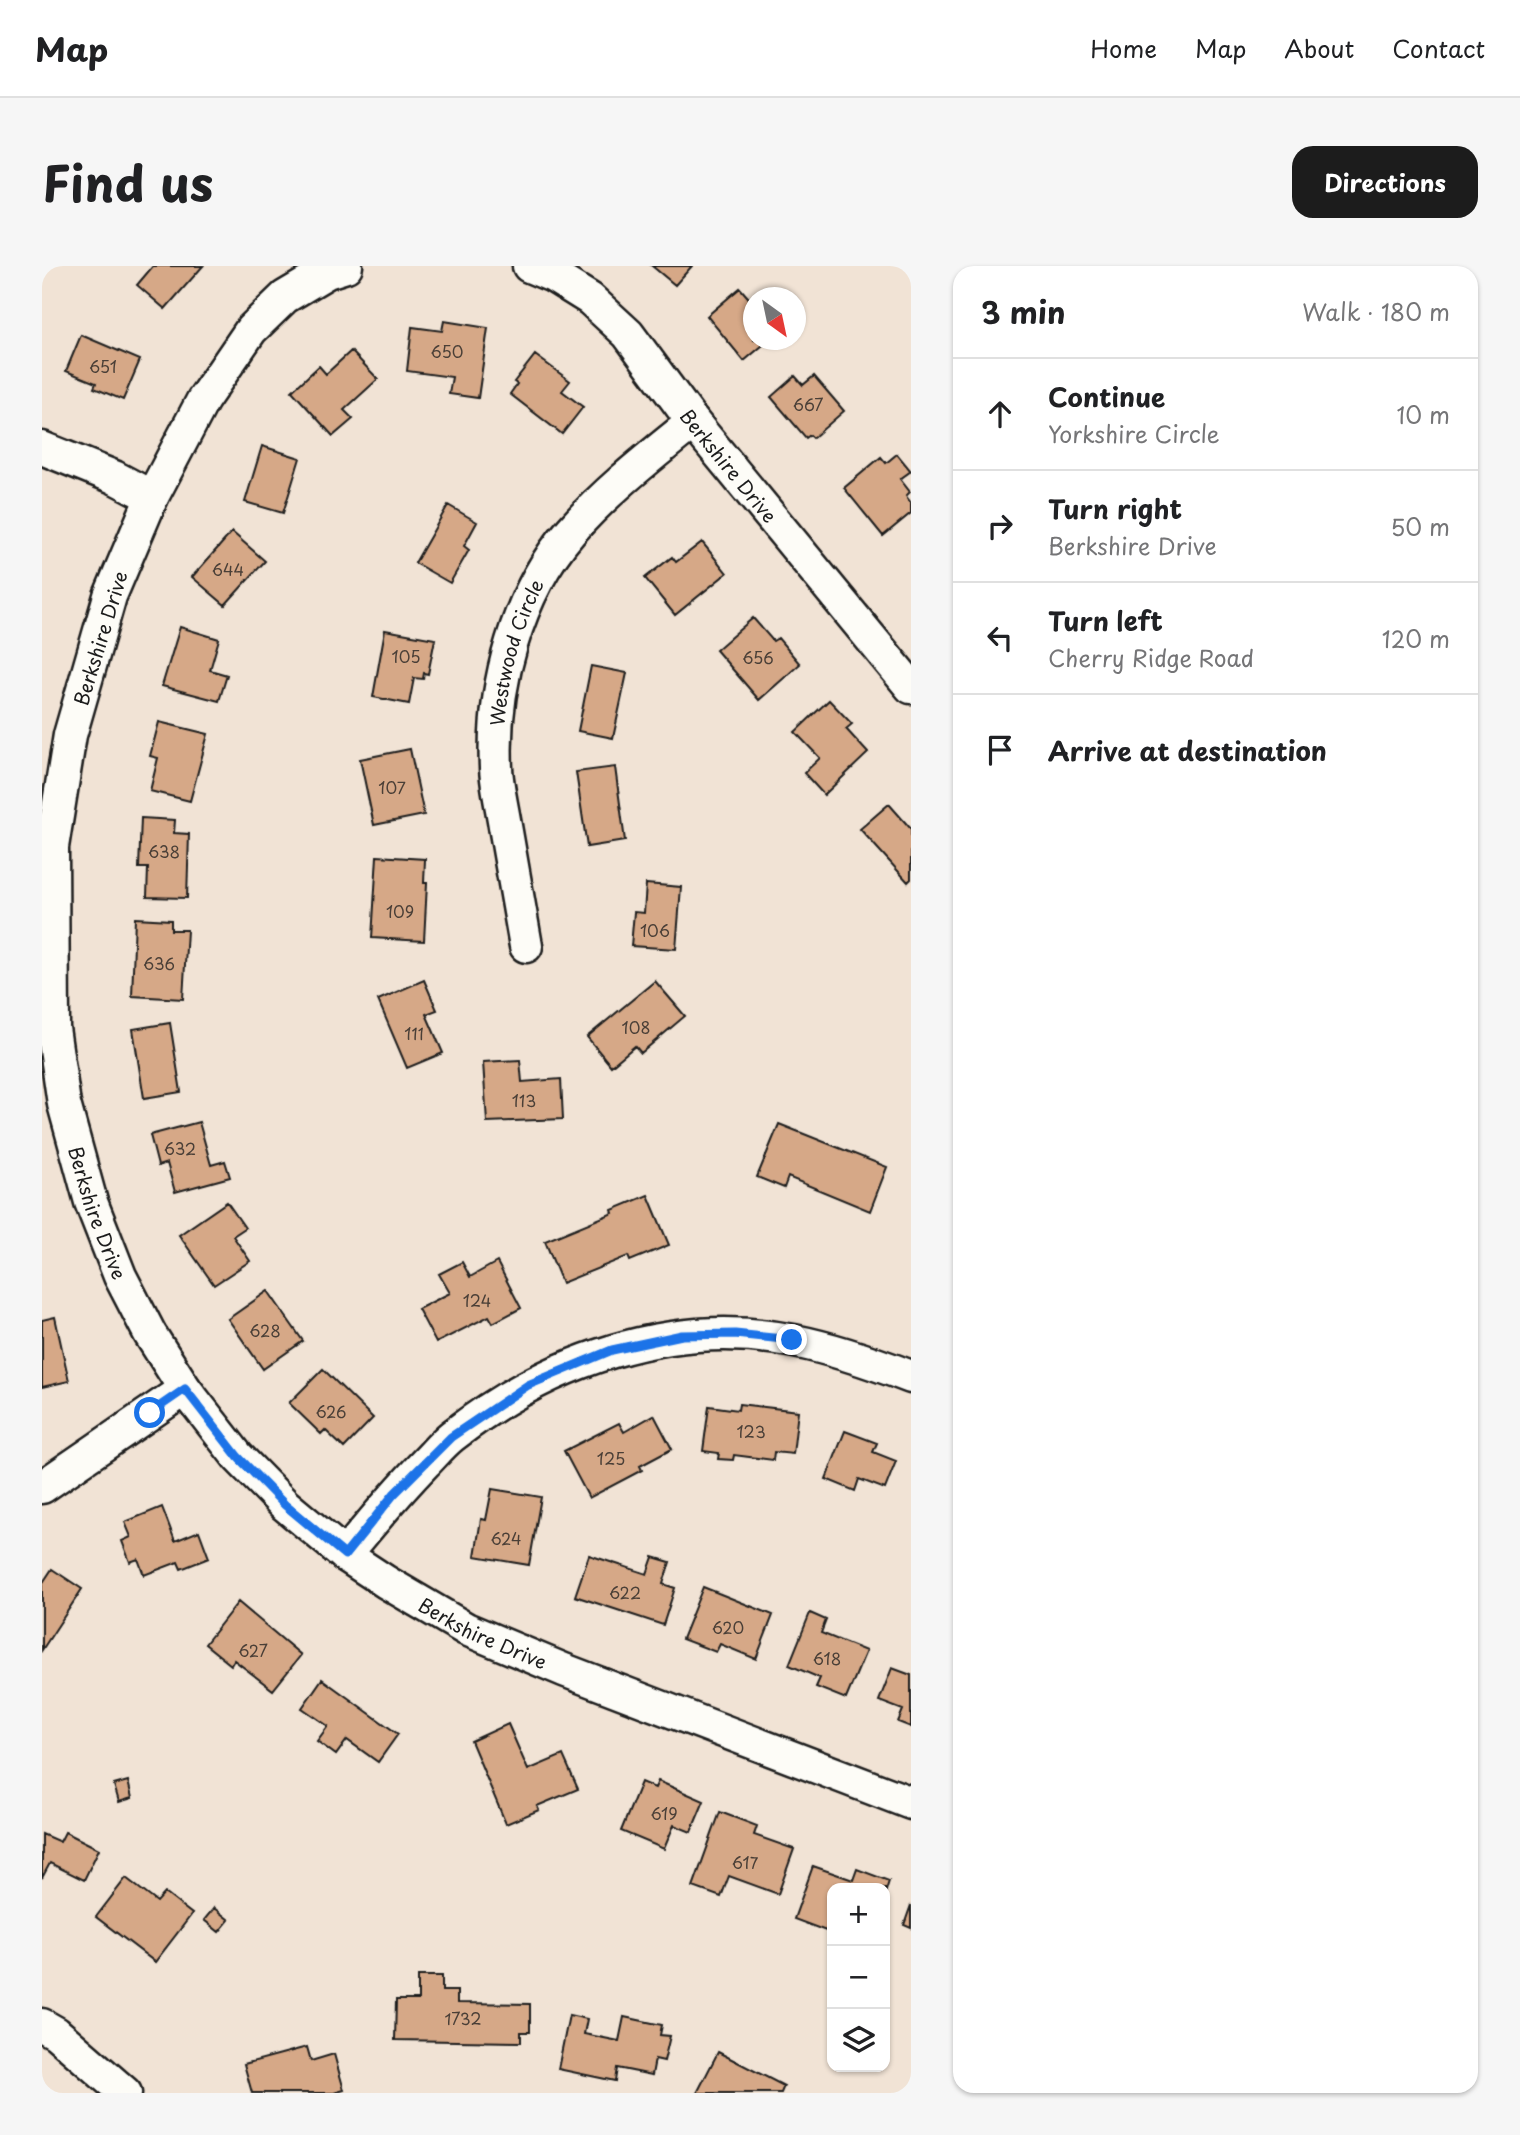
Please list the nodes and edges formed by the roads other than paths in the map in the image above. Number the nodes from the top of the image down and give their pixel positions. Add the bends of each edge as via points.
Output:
1 (346, 266) edge
2 (528, 266) edge
3 (693, 422) junction
4 (42, 449) edge
5 (152, 497) junction
6 (911, 687) edge
7 (526, 946) dead end
8 (911, 1377) edge
9 (185, 1389) junction
10 (42, 1487) edge
11 (345, 1555) junction
12 (911, 1803) edge
13 (42, 2025) edge
14 (125, 2093) edge

1 - 5 street, Berkshire Drive via 285,297 250,330 203,400
2 - 3 street, Berkshire Drive via 590,299 628,334
3 - 6 street, Berkshire Drive
3 - 7 street, Westwood Circle via 626,476 570,532 543,571 504,667 496,770
4 - 5 street
5 - 9 street, Berkshire Drive via 110,596 70,735 52,847 53,1028 64,1104 91,1202 120,1276
8 - 11 street via 849,1354 792,1340 735,1334 682,1335 612,1350 528,1385 451,1437 394,1494
9 - 10 street
9 - 11 street, Berkshire Drive via 238,1457 285,1505
11 - 12 street, Berkshire Drive via 466,1629
13 - 14 street

